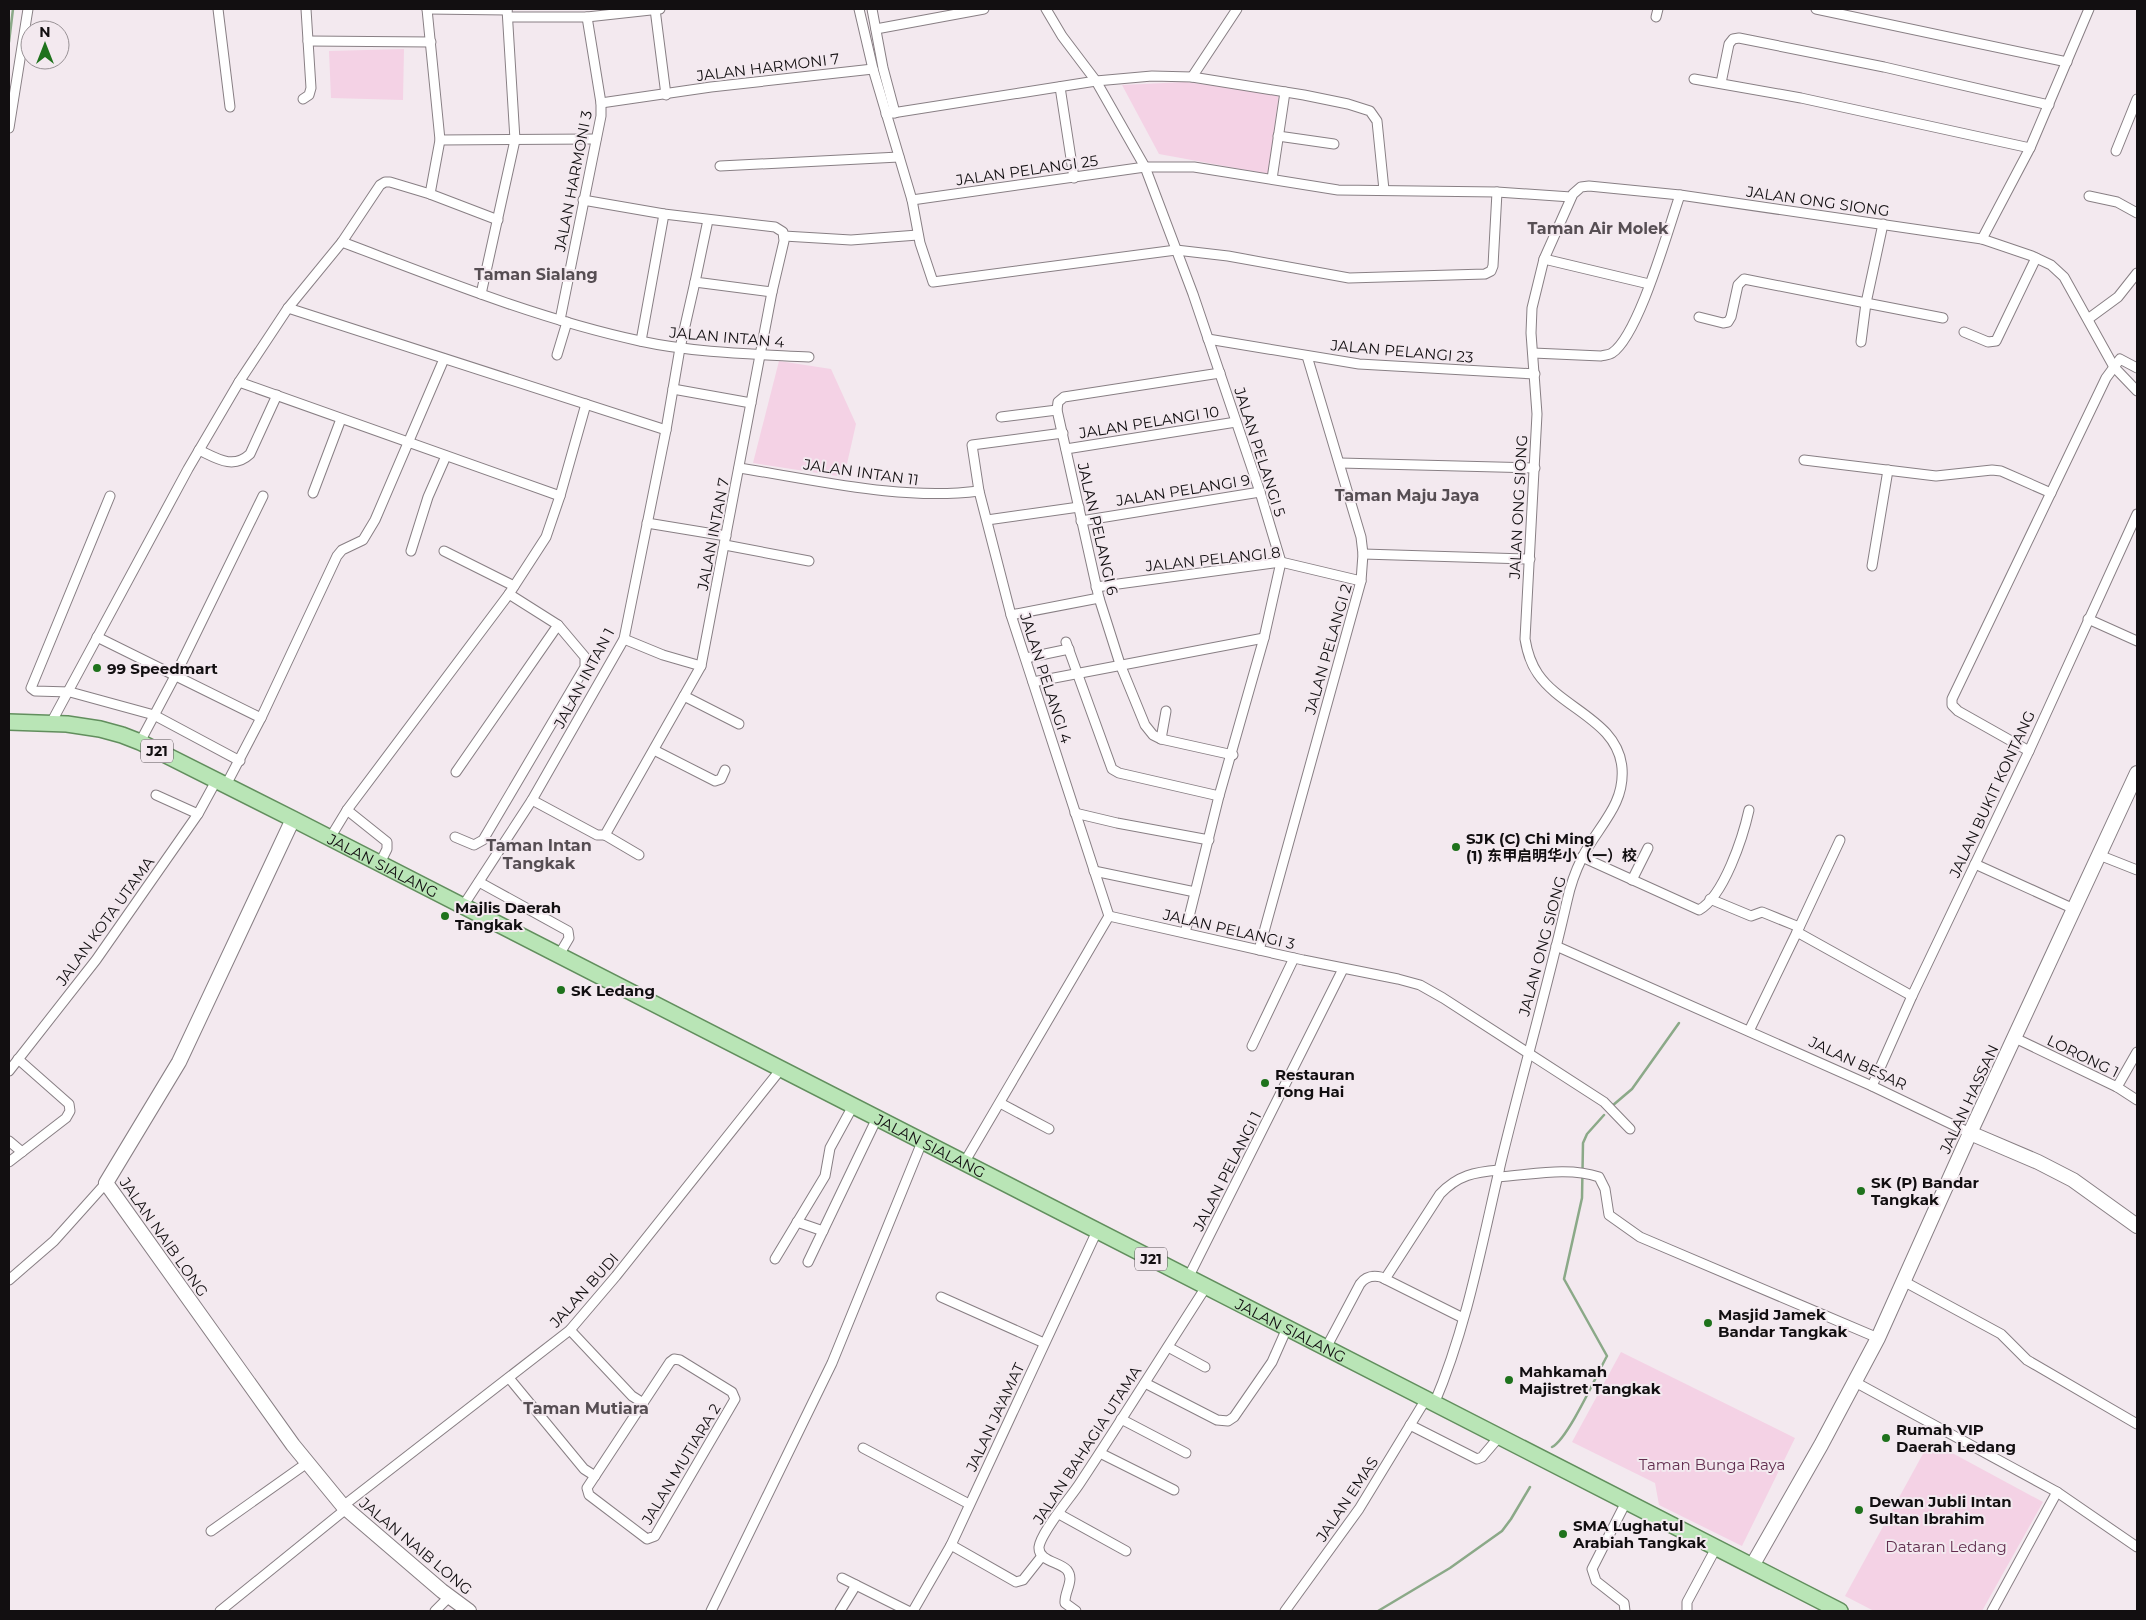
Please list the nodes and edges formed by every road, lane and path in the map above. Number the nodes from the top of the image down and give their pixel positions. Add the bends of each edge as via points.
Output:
1 (28, 9) edge
2 (218, 9) edge
3 (306, 9) edge
4 (427, 9) edge
5 (463, 9) edge
6 (654, 9) edge
7 (660, 9) edge
8 (859, 9) edge
9 (872, 9) edge
10 (984, 9) edge
11 (1046, 9) edge
12 (1237, 9) edge
13 (1816, 9) edge
14 (2089, 9) edge
15 (508, 12) edge
16 (581, 14) edge
17 (876, 29) junction
18 (308, 41) junction
19 (431, 42) junction
20 (2067, 62) junction
21 (873, 68) junction
22 (1192, 77) junction
23 (1694, 79) dead end
24 (1096, 81) junction
25 (1721, 83) junction
26 (1060, 87) junction
27 (1285, 92) junction
28 (666, 95) junction
29 (303, 98) dead end
30 (2137, 99) edge
31 (601, 103) junction
32 (2049, 105) junction
33 (230, 107) dead end
34 (890, 114) junction
35 (9, 128) edge
36 (1278, 136) junction
37 (596, 139) junction
38 (440, 140) junction
39 (515, 140) junction
40 (1334, 144) dead end
41 (2030, 148) junction
42 (2116, 151) dead end
43 (899, 157) junction
44 (720, 166) dead end
45 (1145, 166) junction
46 (1074, 178) junction
47 (1272, 179) junction
48 (1384, 190) junction
49 (1497, 192) junction
50 (430, 194) junction
51 (1680, 195) junction
52 (1571, 196) junction
53 (2090, 196) dead end
54 (583, 200) junction
55 (912, 200) junction
56 (2137, 212) edge
57 (664, 214) junction
58 (498, 220) junction
59 (708, 220) junction
60 (1882, 224) junction
61 (918, 235) junction
62 (784, 236) junction
63 (1982, 239) junction
64 (342, 242) junction
65 (1176, 250) junction
66 (2036, 258) junction
67 (1544, 260) junction
68 (2137, 273) edge
69 (695, 282) junction
70 (1650, 284) junction
71 (772, 292) junction
72 (481, 294) junction
73 (1866, 303) junction
74 (288, 308) junction
75 (1699, 317) dead end
76 (1942, 318) dead end
77 (2088, 319) junction
78 (564, 321) junction
79 (1964, 332) dead end
80 (1208, 339) junction
81 (641, 341) junction
82 (1861, 342) dead end
83 (680, 348) junction
84 (1533, 353) junction
85 (760, 354) junction
86 (557, 355) dead end
87 (1307, 356) junction
88 (444, 358) junction
89 (810, 358) dead end
90 (2114, 367) junction
91 (2137, 368) edge
92 (1220, 373) junction
93 (1535, 374) junction
94 (238, 382) junction
95 (673, 389) junction
96 (2137, 391) edge
97 (276, 395) junction
98 (751, 403) junction
99 (586, 404) junction
100 (1057, 410) junction
101 (1001, 417) dead end
102 (341, 419) junction
103 (1236, 422) junction
104 (666, 430) junction
105 (1063, 433) junction
106 (408, 442) junction
107 (1066, 449) junction
108 (199, 450) junction
109 (446, 456) junction
110 (1804, 460) dead end
111 (1340, 463) junction
112 (739, 468) junction
113 (1535, 468) junction
114 (1888, 470) junction
115 (979, 491) junction
116 (1260, 492) junction
117 (313, 493) dead end
118 (2051, 493) junction
119 (110, 496) dead end
120 (263, 496) dead end
121 (560, 496) junction
122 (1079, 507) junction
123 (2137, 514) edge
124 (987, 520) junction
125 (1081, 521) junction
126 (647, 523) junction
127 (725, 540) junction
128 (411, 551) dead end
129 (444, 551) dead end
130 (1363, 554) junction
131 (1530, 559) junction
132 (810, 561) dead end
133 (1281, 562) junction
134 (1872, 566) dead end
135 (1361, 581) junction
136 (1096, 587) junction
137 (512, 590) junction
138 (1099, 598) junction
139 (1011, 615) junction
140 (2088, 620) junction
141 (558, 625) junction
142 (97, 637) junction
143 (1264, 638) junction
144 (624, 639) junction
145 (2137, 641) edge
146 (1026, 658) junction
147 (1120, 664) junction
148 (701, 666) junction
149 (1078, 673) junction
150 (175, 676) junction
151 (1033, 682) junction
152 (70, 692) junction
153 (684, 696) junction
154 (1166, 711) dead end
155 (154, 715) junction
156 (261, 718) junction
157 (9, 722) edge
158 (51, 723) junction
159 (739, 724) dead end
160 (1161, 739) junction
161 (140, 742) junction
162 (654, 750) junction
163 (2029, 751) junction
164 (1232, 755) junction
165 (240, 761) junction
166 (725, 770) dead end
167 (456, 772) dead end
168 (2137, 773) edge
169 (221, 783) junction
170 (156, 795) dead end
171 (1220, 796) junction
172 (532, 800) junction
173 (347, 810) junction
174 (1749, 810) dead end
175 (1076, 813) junction
176 (198, 814) junction
177 (294, 818) junction
178 (605, 834) junction
179 (455, 837) dead end
180 (330, 838) junction
181 (1209, 840) junction
182 (1840, 840) dead end
183 (1648, 848) dead end
184 (639, 855) dead end
185 (2099, 855) junction
186 (1582, 857) junction
187 (380, 863) junction
188 (1974, 864) junction
189 (1094, 870) junction
190 (2137, 870) edge
191 (1632, 880) junction
192 (479, 882) junction
193 (1196, 892) junction
194 (1710, 899) junction
195 (463, 906) junction
196 (2074, 909) junction
197 (1109, 916) junction
198 (1798, 930) junction
199 (1185, 933) junction
200 (1556, 946) junction
201 (1258, 950) junction
202 (559, 955) junction
203 (1294, 958) junction
204 (1343, 969) junction
205 (1912, 996) junction
206 (1749, 1031) junction
207 (2015, 1038) junction
208 (1252, 1046) dead end
209 (1528, 1052) junction
210 (2137, 1052) edge
211 (18, 1059) junction
212 (781, 1069) junction
213 (9, 1071) edge
214 (1872, 1086) junction
215 (2117, 1087) junction
216 (2137, 1100) edge
217 (1000, 1103) junction
218 (853, 1106) junction
219 (877, 1118) junction
220 (1049, 1129) dead end
221 (1630, 1129) dead end
222 (1970, 1134) junction
223 (9, 1141) edge
224 (922, 1142) junction
225 (22, 1152) junction
226 (9, 1162) edge
227 (964, 1163) junction
228 (1498, 1173) junction
229 (106, 1183) junction
230 (797, 1222) junction
231 (2137, 1226) edge
232 (823, 1231) junction
233 (1097, 1231) junction
234 (775, 1260) dead end
235 (808, 1262) dead end
236 (1188, 1278) junction
237 (1385, 1279) junction
238 (9, 1280) edge
239 (1905, 1282) junction
240 (1206, 1287) junction
241 (941, 1297) dead end
242 (1463, 1318) junction
243 (1287, 1328) junction
244 (570, 1330) junction
245 (1878, 1338) junction
246 (1044, 1343) junction
247 (1168, 1347) junction
248 (1326, 1348) junction
249 (1205, 1367) dead end
250 (509, 1378) junction
251 (1145, 1382) junction
252 (1855, 1382) junction
253 (1430, 1402) junction
254 (643, 1403) junction
255 (1121, 1419) junction
256 (2137, 1424) edge
257 (1410, 1425) junction
258 (1499, 1437) junction
259 (863, 1448) dead end
260 (1100, 1453) junction
261 (1186, 1453) dead end
262 (307, 1463) junction
263 (595, 1476) junction
264 (1174, 1490) dead end
265 (2057, 1492) junction
266 (1626, 1502) junction
267 (969, 1504) junction
268 (345, 1508) junction
269 (1059, 1514) junction
270 (211, 1531) dead end
271 (951, 1545) junction
272 (2137, 1546) edge
273 (1716, 1548) junction
274 (1126, 1551) dead end
275 (1042, 1556) junction
276 (1752, 1566) junction
277 (842, 1578) dead end
278 (856, 1585) junction
279 (450, 1597) junction
280 (220, 1611) edge
281 (435, 1611) edge
282 (469, 1611) edge
283 (710, 1611) edge
284 (840, 1611) edge
285 (908, 1611) edge
286 (913, 1611) edge
287 (1076, 1611) edge
288 (1285, 1611) edge
289 (1624, 1611) edge
290 (1687, 1611) edge
291 (1840, 1611) edge
292 (1992, 1611) edge

1 - 35 street
2 - 33 street
3 - 18 street
4 - 5 street
4 - 19 street
5 - 15 street
6 - 7 street
6 - 16 street
6 - 28 street
8 - 21 street
9 - 17 street
10 - 17 street
11 - 24 street, JALAN PELANGI 5
12 - 22 street
13 - 20 street
14 - 20 street
15 - 16 street
15 - 39 street
16 - 31 street, JALAN HARMONI 3
17 - 34 street
18 - 19 street
18 - 29 street via 311,88 309,95
19 - 38 street
20 - 32 street
21 - 28 street, JALAN HARMONI 7
21 - 34 street
22 - 24 street via 1152,76
22 - 27 street
23 - 25 street
24 - 26 street
24 - 45 street, JALAN PELANGI 5
25 - 32 street via 1729,44 1738,38
25 - 41 street
26 - 34 street
26 - 46 street
27 - 36 street
27 - 48 street via 1348,104 1375,116
28 - 31 street, JALAN HARMONI 7
30 - 42 street
31 - 37 street, JALAN HARMONI 3
32 - 41 street
34 - 43 street
36 - 40 street
36 - 47 street
37 - 39 street
37 - 54 street, JALAN HARMONI 3
38 - 39 street
38 - 50 street
39 - 58 street
41 - 63 street
43 - 44 street
43 - 55 street
45 - 46 street, JALAN PELANGI 25
45 - 47 street, JALAN PELANGI 25 via 1194,166
45 - 65 street, JALAN PELANGI 5
46 - 55 street, JALAN PELANGI 25
47 - 48 street, JALAN PELANGI 25 via 1338,190
48 - 49 street, JALAN PELANGI 25
49 - 52 street, JALAN PELANGI 25
49 - 65 street via 1494,266 1485,274 1350,278
50 - 58 street
50 - 64 street via 385,182
51 - 52 street, JALAN ONG SIONG via 1585,186
51 - 60 street, JALAN ONG SIONG
51 - 70 street
52 - 67 street, JALAN ONG SIONG
53 - 56 street via 2117,202
54 - 57 street
54 - 78 street, JALAN HARMONI 3
55 - 61 street
57 - 59 street
57 - 81 street
58 - 72 street
59 - 62 street via 771,227 779,229
59 - 69 street, JALAN INTAN 1
60 - 63 street, JALAN ONG SIONG
60 - 73 street
61 - 62 street via 851,240
61 - 65 street via 933,282
62 - 71 street, JALAN INTAN 7
63 - 66 street, JALAN ONG SIONG
64 - 72 street, JALAN INTAN 4
64 - 74 street
65 - 80 street, JALAN PELANGI 5
66 - 77 street, JALAN ONG SIONG via 2060,273
66 - 79 street via 1996,341 1988,342
67 - 70 street
67 - 84 street, JALAN ONG SIONG via 1532,308
68 - 77 street via 2118,297
69 - 71 street
69 - 83 street, JALAN INTAN 1
70 - 84 street via 1638,318 1612,353 1601,356
71 - 85 street, JALAN INTAN 7
72 - 78 street, JALAN INTAN 4
73 - 75 street via 1744,279 1738,285 1728,322
73 - 76 street
73 - 82 street
74 - 88 street
74 - 94 street
77 - 90 street, JALAN ONG SIONG
78 - 81 street, JALAN INTAN 4
78 - 86 street, JALAN HARMONI 3
80 - 87 street, JALAN PELANGI 23
80 - 92 street, JALAN PELANGI 5
81 - 83 street, JALAN INTAN 4
83 - 85 street, JALAN INTAN 4
83 - 95 street, JALAN INTAN 1
84 - 93 street, JALAN ONG SIONG
85 - 89 street, JALAN INTAN 4
85 - 98 street, JALAN INTAN 7
87 - 93 street, JALAN PELANGI 23 via 1359,364
87 - 111 street, JALAN PELANGI 2
88 - 99 street
88 - 106 street, JALAN KOTA UTAMA
90 - 91 street via 2120,359
90 - 96 street, JALAN ONG SIONG
90 - 118 street
92 - 100 street via 1064,397 1058,402
92 - 103 street, JALAN PELANGI 5
93 - 113 street, JALAN ONG SIONG
94 - 97 street
94 - 108 street
95 - 98 street
95 - 104 street, JALAN INTAN 1
97 - 102 street
97 - 108 street via 245,459 228,463
98 - 112 street, JALAN INTAN 7
99 - 104 street
99 - 121 street
100 - 101 street
100 - 105 street, JALAN PELANGI 6
102 - 106 street
102 - 117 street
103 - 107 street, JALAN PELANGI 10
103 - 116 street, JALAN PELANGI 5
104 - 126 street, JALAN INTAN 1
105 - 107 street, JALAN PELANGI 6
105 - 115 street, JALAN PELANGI 4 via 972,445
106 - 109 street
106 - 156 street, JALAN KOTA UTAMA via 366,536 337,556
107 - 122 street, JALAN PELANGI 6
108 - 142 street
109 - 121 street
109 - 128 street via 428,496
110 - 114 street
111 - 113 street
111 - 130 street, JALAN PELANGI 2
112 - 115 street, JALAN INTAN 11 via 905,493 938,495
112 - 127 street, JALAN INTAN 7
113 - 131 street, JALAN ONG SIONG
114 - 118 street via 1936,476 2000,471
114 - 134 street
115 - 124 street, JALAN PELANGI 4
116 - 125 street, JALAN PELANGI 9
116 - 133 street, JALAN PELANGI 5
118 - 163 street via 1952,699 1952,705 1958,711
119 - 152 street via 31,684 35,691
120 - 150 street
121 - 137 street via 546,537
122 - 124 street
122 - 125 street, JALAN PELANGI 6
123 - 140 street, JALAN BUKIT KONTANG
124 - 139 street, JALAN PELANGI 4
125 - 136 street, JALAN PELANGI 6
126 - 127 street
126 - 144 street, JALAN INTAN 1
127 - 132 street
127 - 148 street, JALAN INTAN 7
129 - 137 street
130 - 131 street
130 - 135 street, JALAN PELANGI 2
131 - 186 street, JALAN ONG SIONG via 1524,629 1532,664 1548,686 1600,726 1621,759 1622,781 1618,800
133 - 135 street, JALAN PELANGI 8
133 - 136 street, JALAN PELANGI 8
133 - 143 street, JALAN PELANGI 5
135 - 201 street, JALAN PELANGI 2
136 - 138 street, JALAN PELANGI 6
137 - 141 street
137 - 173 street
138 - 139 street
138 - 147 street, JALAN PELANGI 6
139 - 146 street, JALAN PELANGI 4
140 - 145 street
140 - 163 street, JALAN BUKIT KONTANG
141 - 167 street
141 - 179 street via 585,657 585,667 482,840 474,845
142 - 150 street
142 - 152 street
143 - 147 street
143 - 164 street, JALAN PELANGI 5
144 - 148 street
144 - 172 street, JALAN INTAN 1
146 - 149 street via 1067,645
146 - 151 street, JALAN PELANGI 4
147 - 149 street
147 - 160 street, JALAN PELANGI 6 via 1145,725
148 - 153 street, JALAN INTAN 7
149 - 151 street
149 - 171 street via 1112,769
150 - 155 street
150 - 156 street
151 - 175 street, JALAN PELANGI 4
152 - 155 street
152 - 158 street
153 - 159 street
153 - 162 street, JALAN INTAN 7
154 - 160 street
155 - 161 street
155 - 165 street
156 - 165 street, JALAN KOTA UTAMA
157 - 158 main road, JALAN SIALANG / J21
158 - 161 main road, JALAN SIALANG / J21 via 100,729
160 - 164 street
161 - 169 main road, JALAN SIALANG / J21
162 - 166 street via 716,781 721,779
162 - 178 street, JALAN INTAN 7
163 - 188 street, JALAN BUKIT KONTANG
164 - 171 street, JALAN PELANGI 5
165 - 169 street, JALAN KOTA UTAMA
168 - 185 street, JALAN HASSAN
169 - 176 street, JALAN KOTA UTAMA
169 - 177 main road, JALAN SIALANG / J21
170 - 176 street
171 - 181 street, JALAN PELANGI 5
172 - 178 street via 597,835
172 - 192 street, JALAN INTAN 1
173 - 180 street
173 - 187 street via 387,842
174 - 194 street via 1724,881
175 - 181 street
175 - 189 street, JALAN PELANGI 4
176 - 211 street, JALAN KOTA UTAMA via 96,960
177 - 180 main road, JALAN SIALANG / J21
177 - 229 street, JALAN NAIB LONG via 178,1062
178 - 184 street
180 - 187 main road, JALAN SIALANG / J21
181 - 193 street, JALAN PELANGI 5
182 - 198 street
183 - 191 street
185 - 190 street
185 - 196 street, JALAN HASSAN
186 - 191 street
186 - 200 street, JALAN ONG SIONG via 1570,886
187 - 195 main road, JALAN SIALANG / J21
188 - 196 street
188 - 205 street, JALAN BUKIT KONTANG
189 - 193 street
189 - 197 street, JALAN PELANGI 4
191 - 194 street via 1697,911
192 - 195 street, JALAN INTAN 1
192 - 202 street via 568,931 569,938
193 - 199 street, JALAN PELANGI 5
194 - 198 street via 1751,916 1762,912
195 - 202 main road, JALAN SIALANG / J21
196 - 207 street, JALAN HASSAN
197 - 199 street, JALAN PELANGI 3
197 - 217 street
198 - 205 street
198 - 206 street
199 - 201 street, JALAN PELANGI 3
200 - 206 street, JALAN BESAR
200 - 209 street, JALAN ONG SIONG
201 - 203 street, JALAN PELANGI 3
202 - 212 main road, JALAN SIALANG / J21
203 - 204 street, JALAN PELANGI 3
203 - 208 street
204 - 209 street, JALAN PELANGI 3 via 1420,985
204 - 236 street, JALAN PELANGI 1
205 - 214 street, JALAN BUKIT KONTANG
206 - 214 street, JALAN BESAR
207 - 215 street, LORONG 1
207 - 222 street, JALAN HASSAN
209 - 221 street, JALAN PELANGI 3 via 1604,1102
209 - 228 street, JALAN ONG SIONG
210 - 215 street
211 - 213 street, JALAN KOTA UTAMA
211 - 225 street via 69,1104 70,1111 66,1118
212 - 218 main road, JALAN SIALANG / J21
212 - 244 street, JALAN BUDI
214 - 222 street, JALAN BESAR
215 - 216 street, LORONG 1
217 - 220 street
217 - 227 street
218 - 219 main road, JALAN SIALANG / J21
218 - 230 street via 830,1148 825,1176
219 - 224 main road, JALAN SIALANG / J21
219 - 232 street
222 - 231 street, JALAN BESAR via 2073,1180
222 - 239 street, JALAN HASSAN
223 - 225 street
224 - 227 main road, JALAN SIALANG / J21
224 - 283 street via 832,1363
225 - 226 street
227 - 233 main road, JALAN SIALANG / J21
228 - 237 street via 1477,1172 1450,1183
228 - 242 street, JALAN ONG SIONG
228 - 245 street via 1564,1172 1599,1177 1603,1182 1609,1215 1640,1237
229 - 238 street via 54,1241
229 - 262 street, JALAN NAIB LONG
230 - 232 street
230 - 234 street
232 - 235 street
233 - 236 main road, JALAN SIALANG / J21
233 - 246 street, JALAN JA'AMAT
236 - 240 main road, JALAN SIALANG / J21
237 - 242 street
237 - 248 street via 1372,1276 1363,1280
239 - 245 street, JALAN HASSAN
239 - 256 street via 2001,1334 2027,1360
240 - 243 main road, JALAN SIALANG / J21
240 - 247 street, JALAN BAHAGIA UTAMA
241 - 246 street
242 - 253 street, JALAN ONG SIONG via 1458,1342
243 - 248 main road, JALAN SIALANG / J21
243 - 251 street via 1272,1362 1228,1421 1219,1421
244 - 250 street, JALAN BUDI
244 - 254 street via 632,1396
245 - 252 street, JALAN HASSAN
246 - 267 street, JALAN JA'AMAT
247 - 249 street
247 - 251 street, JALAN BAHAGIA UTAMA
248 - 253 main road, JALAN SIALANG / J21
250 - 263 street via 584,1468
250 - 268 street, JALAN BUDI
251 - 255 street, JALAN BAHAGIA UTAMA
252 - 265 street
252 - 276 street, JALAN HASSAN
253 - 257 street, JALAN EMAS
253 - 258 main road, JALAN SIALANG / J21
254 - 263 street
254 - 263 street, JALAN MUTIARA 2 via 672,1360 680,1360 707,1376 732,1392 735,1399 654,1536 647,1539 587,1493
255 - 260 street, JALAN BAHAGIA UTAMA
255 - 261 street
257 - 258 street via 1477,1459
257 - 288 street, JALAN EMAS via 1359,1509
258 - 266 main road, JALAN SIALANG / J21
259 - 267 street
260 - 264 street
260 - 269 street, JALAN BAHAGIA UTAMA
262 - 268 street, JALAN NAIB LONG
262 - 270 street
265 - 272 street
265 - 292 street
266 - 273 main road, JALAN SIALANG / J21
266 - 289 street via 1592,1569 1596,1581 1624,1604
267 - 271 street, JALAN JA'AMAT
268 - 279 street, JALAN NAIB LONG
268 - 280 street, JALAN BUDI
269 - 274 street
269 - 275 street, JALAN BAHAGIA UTAMA via 1040,1544
271 - 275 street via 1016,1582 1022,1580
271 - 286 street, JALAN JA'AMAT
273 - 276 main road, JALAN SIALANG / J21
273 - 290 street via 1687,1602
275 - 287 street via 1066,1568 1070,1581 1065,1603
276 - 291 main road, JALAN SIALANG / J21
277 - 278 street
278 - 284 street
278 - 285 street
279 - 281 street
279 - 282 street, JALAN NAIB LONG

